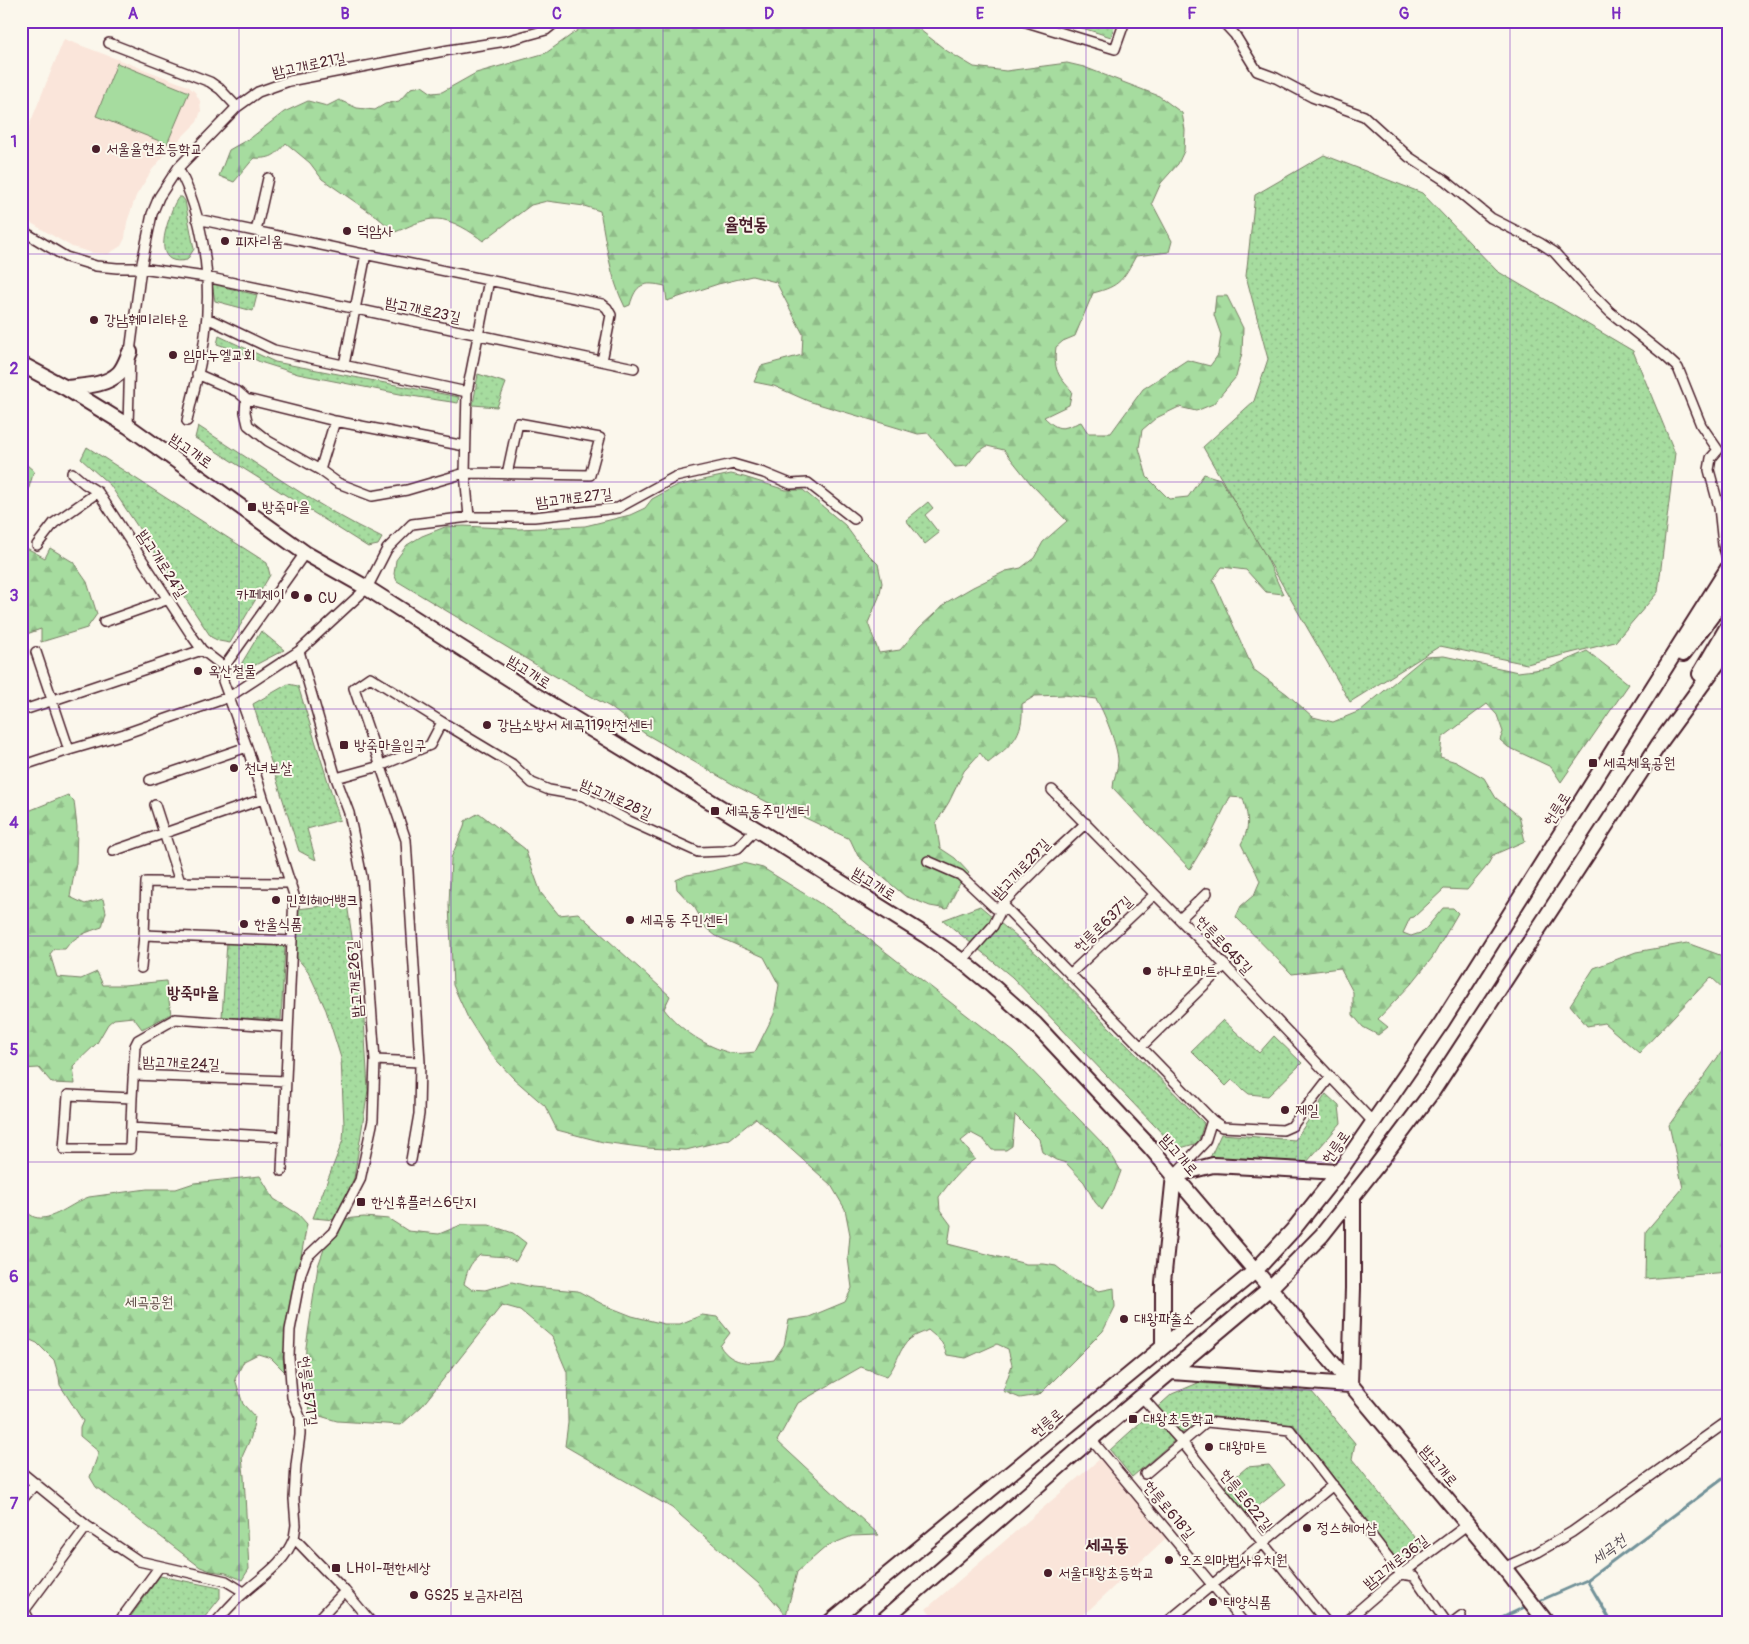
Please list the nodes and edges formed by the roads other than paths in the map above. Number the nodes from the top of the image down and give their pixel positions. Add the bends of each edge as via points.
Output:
1 (557, 21) edge
2 (1023, 21) edge
3 (1125, 21) edge
4 (1222, 21) edge
5 (109, 43) dead end
6 (237, 107) junction
7 (178, 168) junction
8 (268, 178) dead end
9 (198, 219) junction
10 (21, 230) edge
11 (256, 231) junction
12 (366, 254) junction
13 (140, 268) junction
14 (206, 277) junction
15 (489, 280) junction
16 (356, 310) junction
17 (206, 318) junction
18 (479, 335) junction
19 (130, 352) junction
20 (602, 361) junction
21 (21, 364) edge
22 (344, 365) junction
23 (634, 368) dead end
24 (197, 374) junction
25 (66, 388) junction
26 (467, 392) junction
27 (246, 399) junction
28 (187, 421) dead end
29 (335, 421) junction
30 (128, 426) junction
31 (465, 446) junction
32 (320, 470) junction
33 (72, 473) dead end
34 (465, 473) junction
35 (507, 474) junction
36 (98, 492) junction
37 (469, 517) junction
38 (854, 519) dead end
39 (37, 545) dead end
40 (305, 552) junction
41 (1728, 561) edge
42 (1728, 568) edge
43 (366, 588) junction
44 (1728, 594) edge
45 (169, 600) junction
46 (104, 622) dead end
47 (1728, 626) edge
48 (1728, 649) edge
49 (202, 650) junction
50 (299, 651) junction
51 (36, 652) dead end
52 (224, 667) junction
53 (229, 697) junction
54 (54, 700) junction
55 (21, 711) edge
56 (442, 722) junction
57 (1623, 736) junction
58 (1659, 744) junction
59 (247, 747) junction
60 (69, 750) junction
61 (21, 766) edge
62 (380, 766) junction
63 (336, 778) junction
64 (150, 780) dead end
65 (1052, 790) dead end
66 (263, 800) junction
67 (154, 805) dead end
68 (1086, 823) junction
69 (756, 829) junction
70 (164, 833) junction
71 (113, 851) dead end
72 (928, 861) dead end
73 (180, 882) junction
74 (291, 883) junction
75 (1154, 894) junction
76 (1207, 894) dead end
77 (1003, 905) junction
78 (1180, 919) junction
79 (144, 935) junction
80 (292, 941) junction
81 (962, 961) junction
82 (1225, 965) junction
83 (141, 968) dead end
84 (1070, 974) junction
85 (288, 1027) junction
86 (1141, 1047) junction
87 (374, 1060) junction
88 (420, 1062) junction
89 (134, 1075) junction
90 (1330, 1077) junction
91 (286, 1081) junction
92 (132, 1098) junction
93 (1212, 1120) junction
94 (1374, 1122) junction
95 (131, 1128) junction
96 (283, 1137) junction
97 (411, 1160) dead end
98 (282, 1171) dead end
99 (1339, 1172) junction
100 (1174, 1175) junction
101 (360, 1180) joint
102 (1353, 1196) junction
103 (1255, 1271) junction
104 (1270, 1288) junction
105 (1163, 1347) junction
106 (1172, 1372) junction
107 (1350, 1385) junction
108 (1141, 1396) junction
109 (1728, 1421) edge
110 (1091, 1439) junction
111 (1182, 1442) junction
112 (21, 1472) edge
113 (1144, 1474) dead end
114 (36, 1483) junction
115 (1333, 1485) junction
116 (21, 1501) edge
117 (1468, 1525) junction
118 (87, 1526) junction
119 (294, 1538) junction
120 (1264, 1544) junction
121 (160, 1566) junction
122 (1506, 1571) junction
123 (1401, 1574) junction
124 (1213, 1585) junction
125 (345, 1591) junction
126 (244, 1592) junction
127 (23, 1608) edge
128 (1461, 1616) dead end
129 (1445, 1620) edge
130 (31, 1623) edge
131 (118, 1623) edge
132 (215, 1623) edge
133 (315, 1623) edge
134 (372, 1623) edge
135 (829, 1623) edge
136 (880, 1623) edge
137 (1166, 1623) edge
138 (1244, 1623) edge
139 (1327, 1623) edge
140 (1344, 1623) edge
141 (1452, 1623) edge
142 (1547, 1623) edge

1 - 6 street, 밤고개로21길 via 546,30 506,41 289,81 258,92
2 - 3 street via 1116,48
4 - 41 street via 1257,71 1312,97 1364,116 1409,157 1446,181 1491,218 1554,252 1610,312 1678,368 1701,424 1718,450 1711,458 1709,470 1720,507 1723,545
5 - 6 street via 210,82
6 - 7 street, 밤고개로21길
7 - 9 street via 189,188
7 - 13 street, 밤고개로21길 via 152,214
8 - 11 street
9 - 11 street
9 - 14 street
10 - 13 street, 밤고개로23길 via 66,256 96,266
11 - 12 street
12 - 15 street
12 - 16 street
13 - 14 street, 밤고개로23길
13 - 19 street, 밤고개로21길
14 - 16 street, 밤고개로23길
14 - 17 street
15 - 18 street
15 - 20 street via 602,304 608,308 611,315
16 - 18 street, 밤고개로23길
16 - 22 street
17 - 22 street via 274,350
17 - 24 street
18 - 20 street, 밤고개로23길
18 - 26 street
19 - 25 main road via 120,372 113,378
19 - 30 street, 밤고개로21길
20 - 23 street, 밤고개로23길
21 - 25 main road, 밤고개로
22 - 26 street
24 - 27 street via 238,392
24 - 28 street
25 - 30 main road, 밤고개로
26 - 31 street
27 - 29 street
27 - 32 street, 밤고개로27길 via 248,425
29 - 31 street
29 - 32 street
30 - 40 main road, 밤고개로
31 - 34 street
32 - 34 street, 밤고개로27길 via 338,483 372,496 407,490
33 - 36 street, 밤고개로24길
34 - 35 street, 밤고개로27길
34 - 37 street
35 - 35 street, 밤고개로27길 via 590,475 600,438 518,423
36 - 39 street via 54,523
36 - 45 street, 밤고개로24길
37 - 38 street, 밤고개로27길 via 534,517 618,508 674,477 733,464 791,484 808,483
37 - 43 street, 밤고개로27길 via 412,524 387,549
40 - 43 main road, 밤고개로
40 - 52 street
42 - 57 main road, 헌릉로
43 - 50 street
43 - 69 main road, 밤고개로
44 - 57 main road
45 - 46 street
45 - 49 street, 밤고개로24길
47 - 58 main road
48 - 58 main road
49 - 52 street, 밤고개로24길
49 - 54 street
50 - 53 street
50 - 63 street, 밤고개로26길
51 - 54 street
52 - 53 street
53 - 59 street
53 - 60 street
54 - 55 street
54 - 60 street
56 - 62 street via 430,745
56 - 62 street via 370,677 354,688
56 - 69 street, 밤고개로28길 via 512,764 532,783 549,790 583,796 698,852 738,848
57 - 94 main road, 헌릉로 via 1442,1022
58 - 102 main road via 1432,1092
59 - 64 street
59 - 66 street
60 - 61 street
62 - 63 street
62 - 88 street via 406,840
63 - 87 street, 밤고개로26길 via 349,813 362,877
65 - 68 street, 헌릉로645길
66 - 70 street
66 - 74 street
67 - 70 street
68 - 75 street, 헌릉로645길
68 - 77 street, 밤고개로29길
69 - 81 main road, 밤고개로
70 - 71 street
70 - 73 street
72 - 77 street via 960,875 995,908
73 - 74 street
73 - 79 street via 146,882
74 - 80 street via 294,907
75 - 78 street, 헌릉로645길
75 - 84 street, 헌릉로637길
76 - 78 street
77 - 81 street, 밤고개로29길 via 993,926
77 - 84 street, 헌릉로637길
78 - 82 street, 헌릉로645길
79 - 80 street
79 - 83 street
80 - 85 street
81 - 100 main road, 밤고개로 via 1035,1024
82 - 86 street
82 - 90 street, 헌릉로645길
84 - 86 street, 헌릉로637길
85 - 89 street via 175,1019 138,1040
85 - 91 street
86 - 93 street, 헌릉로637길
87 - 88 street
87 - 101 street, 밤고개로26길 via 374,1120
88 - 97 street via 419,1114
89 - 91 street, 밤고개로24길
89 - 92 street, 밤고개로24길
90 - 93 street via 1292,1126 1283,1130 1222,1127
90 - 94 street, 헌릉로645길
91 - 96 street
92 - 95 street, 밤고개로24길
92 - 95 street via 68,1095 64,1149 130,1149
93 - 100 street via 1205,1142
94 - 99 main road, 헌릉로
95 - 96 street
96 - 98 street
99 - 100 main road via 1212,1164
99 - 103 main road, 헌릉로
100 - 103 main road, 밤고개로
100 - 105 main road via 1163,1282
101 - 119 street, 헌릉로571길 via 333,1232 307,1257 290,1330 292,1397 300,1417
102 - 104 main road via 1322,1235
102 - 107 main road
103 - 104 main road, 밤고개로
103 - 105 main road, 헌릉로
104 - 106 main road
104 - 107 main road, 밤고개로
105 - 135 main road, 헌릉로
106 - 107 main road
106 - 108 main road
107 - 117 main road, 밤고개로
108 - 110 main road
108 - 111 street, 헌릉로622길
109 - 122 street via 1572,1532
110 - 124 street, 헌릉로618길
110 - 136 main road
111 - 113 street
111 - 115 street via 1206,1422 1290,1430
111 - 120 street, 헌릉로622길
112 - 114 street
114 - 116 street
114 - 118 street
115 - 120 street
115 - 123 street
117 - 122 main road, 밤고개로
117 - 123 street, 밤고개로36길
118 - 121 street via 139,1562
118 - 127 street
119 - 125 street
119 - 126 street, 헌릉로571길 via 277,1566
120 - 124 street
120 - 139 street, 헌릉로622길
121 - 126 street via 226,1581
121 - 131 street
122 - 142 main road, 밤고개로
123 - 129 street via 1414,1576
123 - 140 street, 밤고개로36길
124 - 137 street
124 - 138 street, 헌릉로618길
125 - 133 street
125 - 134 street
126 - 132 street, 헌릉로571길
127 - 130 street
128 - 141 street

